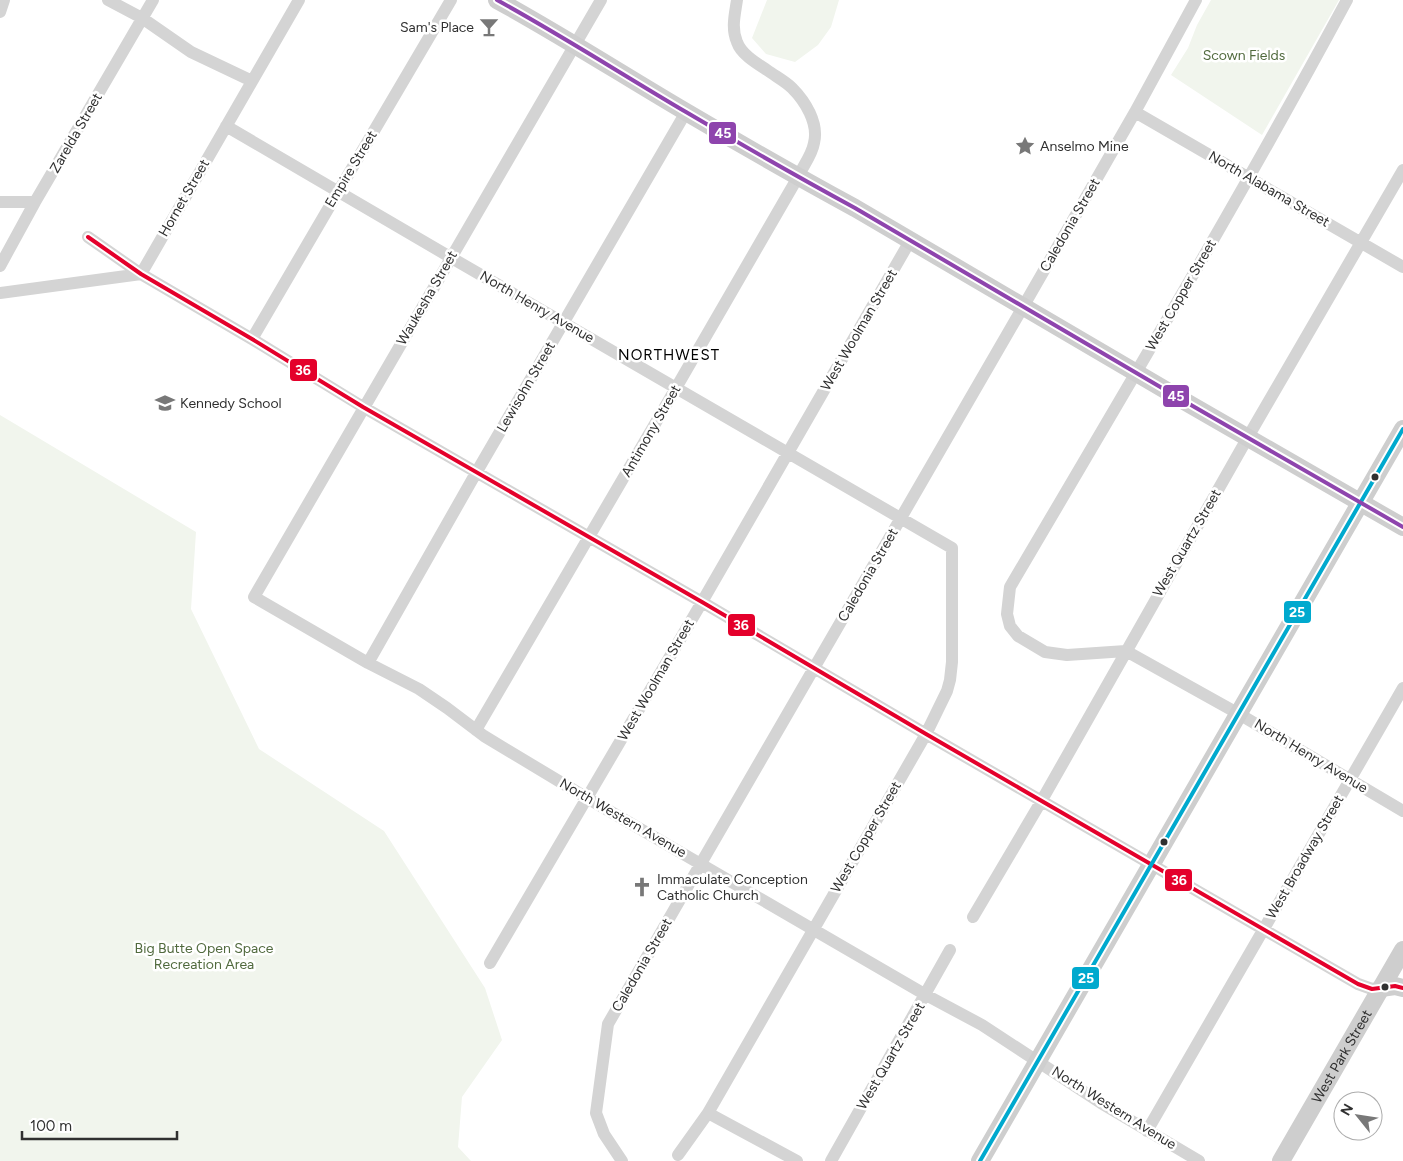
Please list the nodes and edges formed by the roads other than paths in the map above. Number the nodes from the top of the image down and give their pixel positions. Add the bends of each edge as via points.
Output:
1 (4, 0) edge
2 (108, 0) edge
3 (153, 0) edge
4 (299, 0) edge
5 (451, 0) edge
6 (497, 0) edge
7 (600, 0) edge
8 (738, 0) edge
9 (1196, 0) edge
10 (1347, 0) edge
11 (0, 12) edge
12 (142, 18) junction
13 (575, 45) junction
14 (252, 81) junction
15 (686, 112) junction
16 (1135, 112) junction
17 (226, 126) junction
18 (1403, 170) edge
19 (798, 177) junction
20 (1248, 177) junction
21 (338, 192) junction
22 (0, 202) edge
23 (35, 202) junction
24 (88, 237) dead end
25 (910, 241) junction
26 (1360, 243) junction
27 (450, 257) junction
28 (0, 266) edge
29 (1403, 268) edge
30 (141, 274) junction
31 (0, 294) edge
32 (1023, 307) junction
33 (564, 322) junction
34 (252, 339) junction
35 (1136, 372) junction
36 (676, 388) junction
37 (363, 407) junction
38 (1403, 429) edge
39 (1248, 437) junction
40 (788, 452) junction
41 (476, 473) junction
42 (1360, 503) junction
43 (901, 518) junction
44 (1403, 527) edge
45 (589, 537) junction
46 (254, 597) joint
47 (702, 602) junction
48 (1126, 651) junction
49 (368, 663) junction
50 (814, 667) junction
51 (1403, 688) edge
52 (1239, 714) junction
53 (476, 730) junction
54 (926, 734) junction
55 (1350, 779) junction
56 (587, 798) junction
57 (1042, 800) junction
58 (1403, 811) edge
59 (1152, 863) junction
60 (701, 864) junction
61 (973, 917) dead end
62 (813, 929) junction
63 (1264, 929) junction
64 (950, 950) dead end
65 (1403, 950) edge
66 (490, 963) dead end
67 (1381, 988) junction
68 (1403, 988) edge
69 (926, 995) junction
70 (1039, 1061) junction
71 (708, 1113) junction
72 (1147, 1130) junction
73 (678, 1155) dead end
74 (622, 1161) edge
75 (796, 1161) edge
76 (831, 1161) edge
77 (980, 1161) edge
78 (1199, 1161) edge
79 (1281, 1161) edge

1 - 11 street
2 - 12 street
3 - 12 street, Zarelda Street
4 - 14 street, Hornet Street
5 - 21 street, Empire Street
6 - 13 street
7 - 13 street, Waukesha Street
8 - 19 street, Antimony Street via 734,32 741,49 791,87 809,111 815,141
9 - 16 street, Caledonia Street
10 - 20 street, West Copper Street
12 - 14 street via 191,52
12 - 23 street, Zarelda Street
13 - 15 street
13 - 27 street, Waukesha Street
14 - 17 street, Hornet Street
15 - 19 street
15 - 33 street, Lewisohn Street
16 - 20 street, North Alabama Street
16 - 32 street, Caledonia Street
17 - 21 street, North Henry Avenue
17 - 30 street, Hornet Street
18 - 26 street, West Quartz Street
19 - 25 street
19 - 36 street, Antimony Street
20 - 26 street, North Alabama Street
20 - 35 street, West Copper Street
21 - 27 street, North Henry Avenue
21 - 34 street, Empire Street
22 - 23 street
23 - 28 street, Zarelda Street
24 - 30 street
25 - 32 street
25 - 40 street, West Woolman Street
26 - 29 street, North Alabama Street
26 - 39 street, West Quartz Street
27 - 33 street, North Henry Avenue
27 - 37 street, Waukesha Street
30 - 31 street
30 - 34 street
32 - 35 street
32 - 43 street, Caledonia Street
33 - 36 street, North Henry Avenue
33 - 41 street, Lewisohn Street
34 - 37 street
35 - 39 street
35 - 48 street, West Copper Street via 1010,587 1007,614 1010,626 1018,636 1045,652 1067,655
36 - 40 street, North Henry Avenue
36 - 45 street, Antimony Street
37 - 41 street
37 - 46 street, Waukesha Street
38 - 42 street
39 - 42 street
39 - 48 street, West Quartz Street
40 - 43 street, North Henry Avenue
40 - 47 street, West Woolman Street
41 - 45 street
41 - 49 street, Lewisohn Street
42 - 44 street
42 - 52 street
43 - 50 street, Caledonia Street
43 - 54 street, West Copper Street via 952,548 950,680
45 - 47 street
45 - 53 street, Antimony Street
46 - 49 street, North Western Avenue
47 - 50 street
47 - 56 street, West Woolman Street
48 - 52 street, North Henry Avenue
48 - 57 street, West Quartz Street
49 - 53 street, North Western Avenue via 419,689
50 - 54 street
50 - 60 street, Caledonia Street
51 - 55 street, West Broadway Street
52 - 55 street, North Henry Avenue
52 - 59 street
53 - 56 street, North Western Avenue
54 - 57 street
54 - 62 street, West Copper Street
55 - 58 street, North Henry Avenue
55 - 63 street, West Broadway Street
56 - 60 street, North Western Avenue
56 - 66 street, West Woolman Street
57 - 59 street
57 - 61 street, West Quartz Street
59 - 63 street
59 - 70 street
60 - 62 street, North Western Avenue
60 - 74 street, Caledonia Street via 608,1024 596,1113 604,1134
62 - 69 street, North Western Avenue
62 - 71 street, West Copper Street
63 - 67 street via 1364,987
63 - 72 street, West Broadway Street
64 - 69 street, West Quartz Street
65 - 67 street, West Park Street
67 - 68 street
67 - 79 street, West Park Street
69 - 70 street, North Western Avenue
69 - 76 street, West Quartz Street
70 - 72 street, North Western Avenue
70 - 77 street
71 - 73 street, West Copper Street
71 - 75 street
72 - 78 street, North Western Avenue

